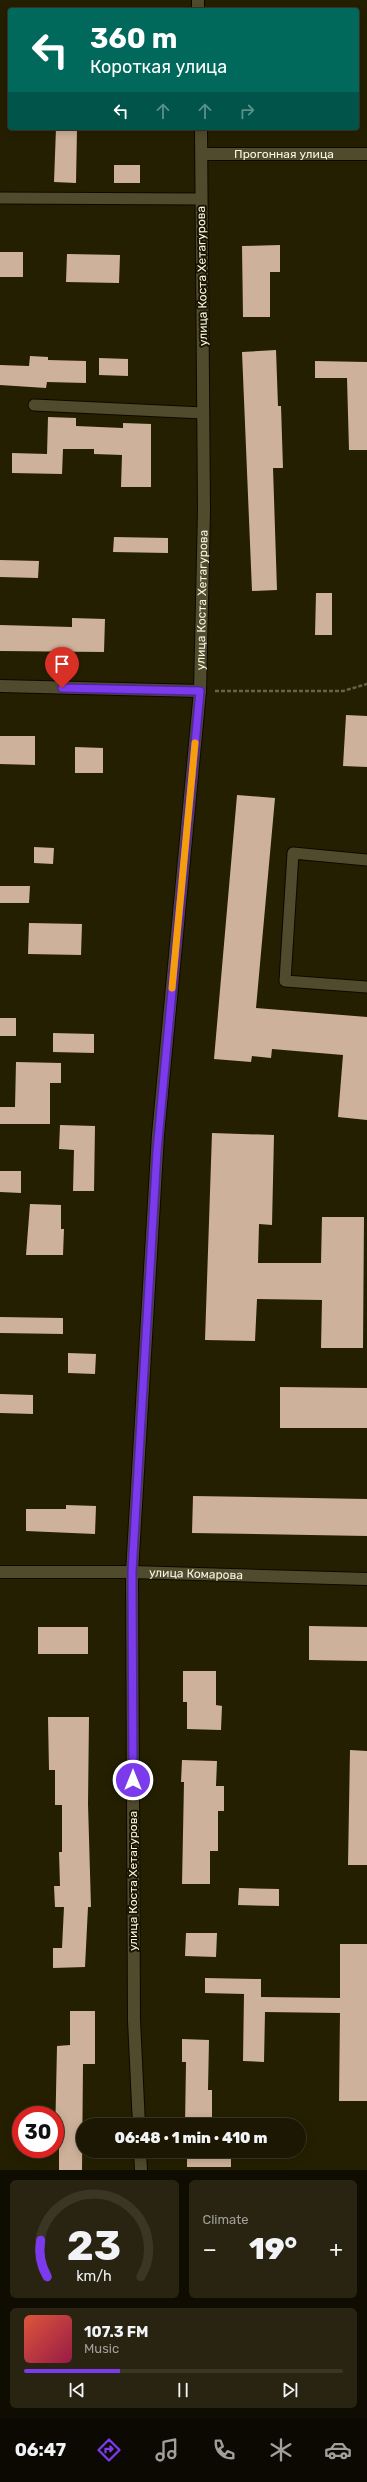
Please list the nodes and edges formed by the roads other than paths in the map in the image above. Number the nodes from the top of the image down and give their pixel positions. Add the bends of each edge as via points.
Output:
1 (201, 130) edge
2 (202, 154) junction
3 (367, 154) edge
4 (0, 198) edge
5 (201, 199) junction
6 (34, 405) dead end
7 (203, 413) junction
8 (0, 686) edge
9 (200, 691) junction
10 (367, 860) edge
11 (367, 987) edge
12 (0, 1572) edge
13 (132, 1572) junction
14 (367, 1579) edge
15 (138, 2118) edge
16 (140, 2158) edge
17 (141, 2170) edge

1 - 2 street, улица Коста Хетагурова
2 - 3 street, Прогонная улица
2 - 5 street, улица Коста Хетагурова
4 - 5 lane
5 - 7 street, улица Коста Хетагурова
6 - 7 lane
7 - 9 street, улица Коста Хетагурова via 204,510
8 - 9 street
9 - 13 street, улица Коста Хетагурова via 158,1135
10 - 11 lane via 292,852 285,981
12 - 13 street, улица Комарова
13 - 14 street, улица Комарова
13 - 15 street, улица Коста Хетагурова via 134,2012
16 - 17 street

